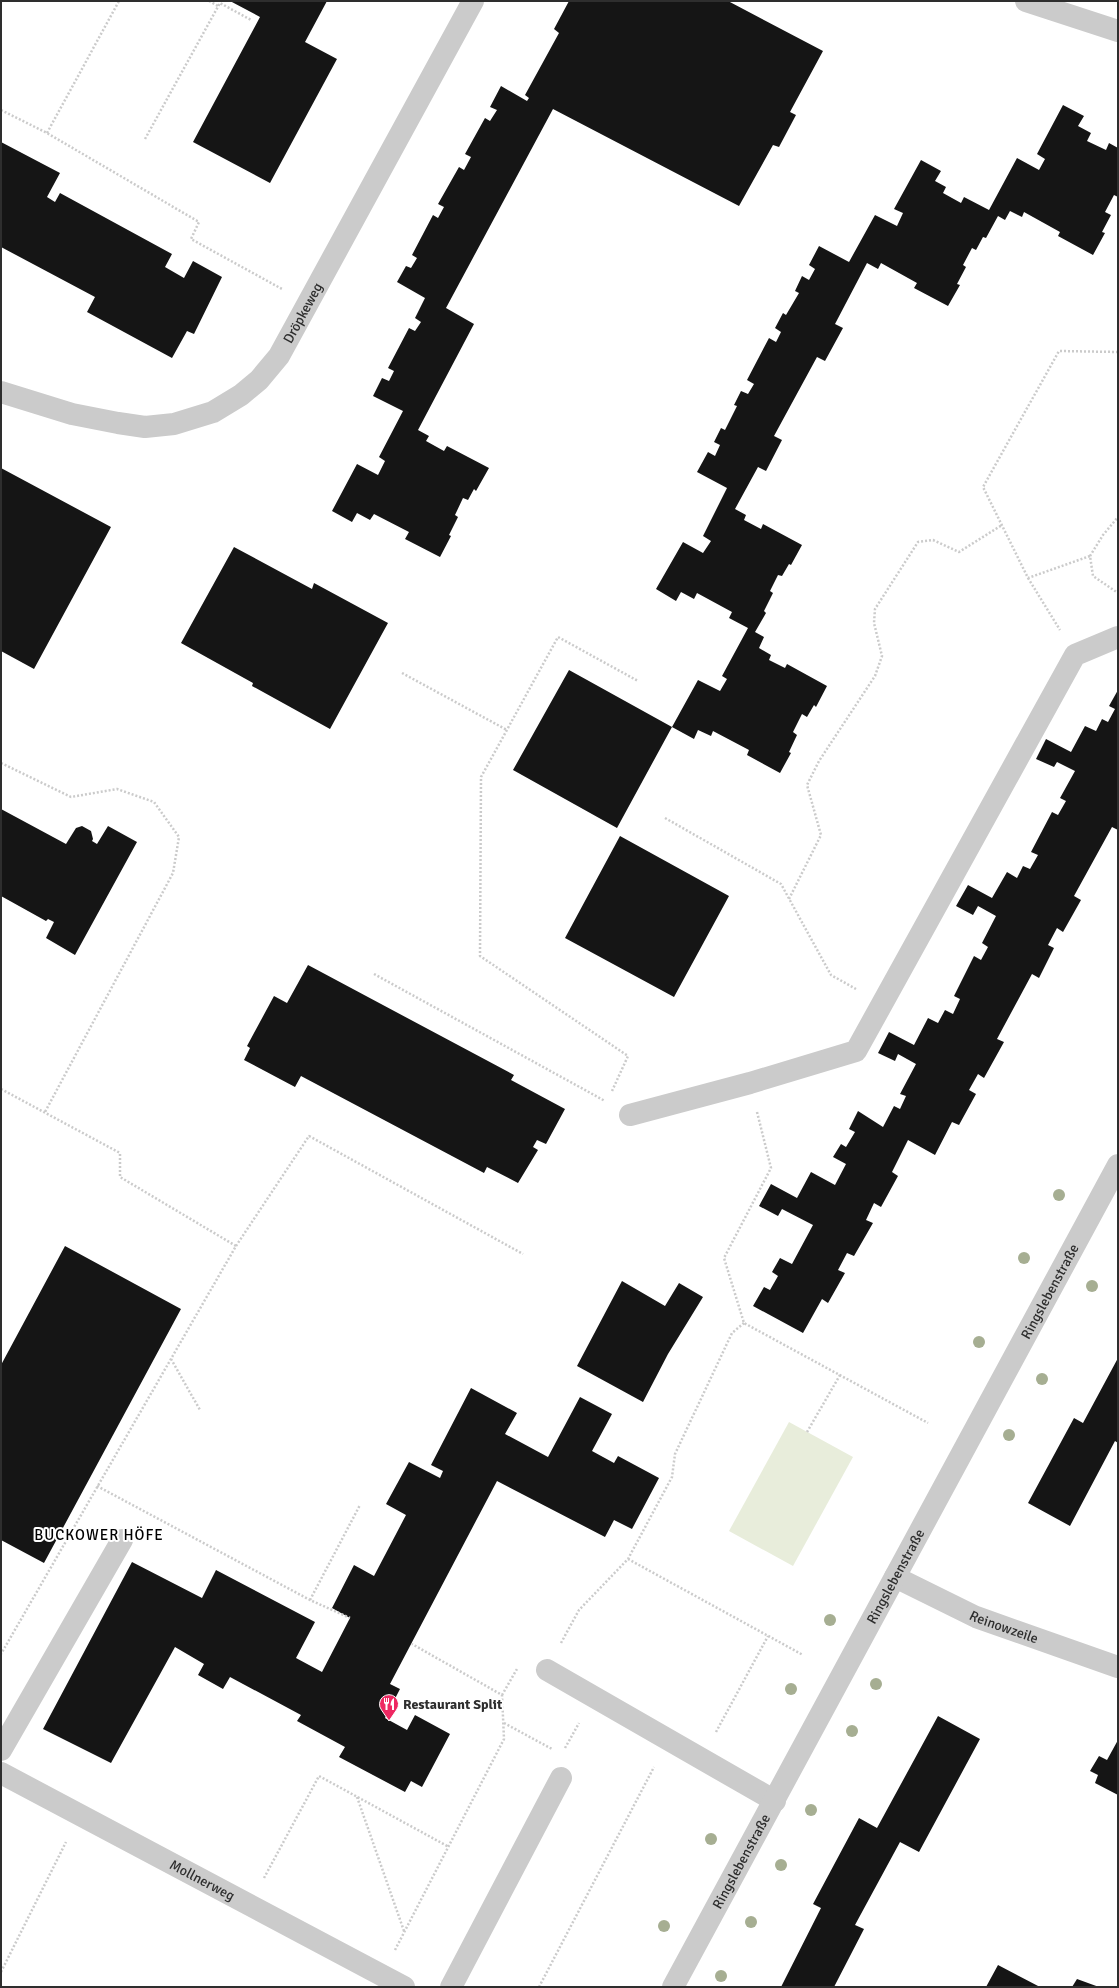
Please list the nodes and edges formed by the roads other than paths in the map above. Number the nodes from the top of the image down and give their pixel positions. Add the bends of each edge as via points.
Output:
1 (473, 1) edge
2 (1026, 1) edge
3 (1118, 31) edge
4 (1, 392) edge
5 (1118, 638) edge
6 (630, 1115) dead end
7 (1118, 1165) edge
8 (122, 1540) dead end
9 (895, 1577) junction
10 (1118, 1667) edge
11 (547, 1670) road end
12 (1, 1750) edge
13 (1, 1773) edge
14 (561, 1778) road end
15 (775, 1801) junction
16 (404, 1987) edge
17 (451, 1987) edge
18 (673, 1987) edge

1 - 4 street, Dröpkeweg via 279,356 259,380 241,395 213,412 174,424 146,426 72,414
2 - 3 street
5 - 6 street via 1075,655 856,1052
7 - 9 street, Ringslebenstraße
8 - 12 street
9 - 10 street, Reinowzeile via 976,1617
9 - 15 street, Ringslebenstraße
11 - 15 street
13 - 16 street, Mollnerweg
14 - 17 street
15 - 18 street, Ringslebenstraße

